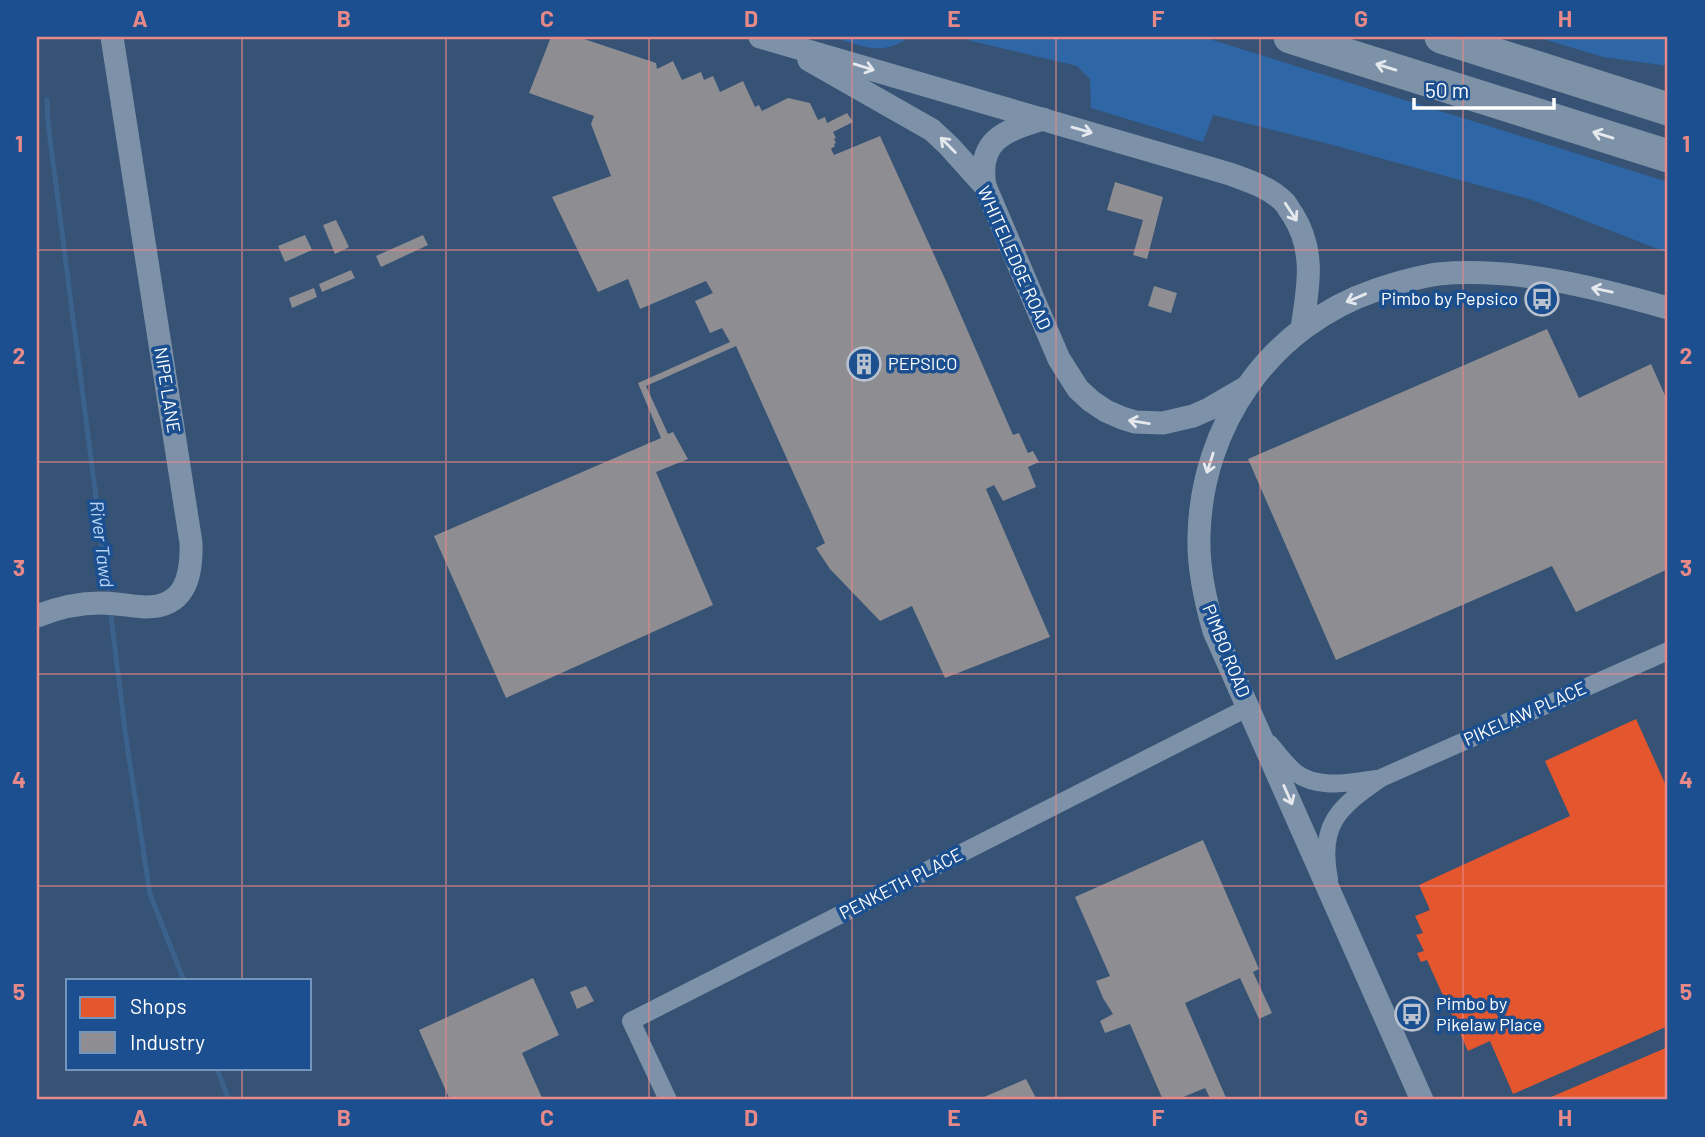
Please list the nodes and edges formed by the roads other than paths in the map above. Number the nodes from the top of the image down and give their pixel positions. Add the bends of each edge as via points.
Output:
1 (113, 37) edge
2 (1290, 37) edge
3 (1441, 37) edge
4 (767, 39) edge
5 (1668, 109) edge
6 (1044, 119) junction
7 (1668, 156) edge
8 (985, 186) junction
9 (1668, 308) edge
10 (1302, 328) junction
11 (1248, 386) junction
12 (37, 616) edge
13 (1668, 651) edge
14 (1252, 715) junction
15 (1381, 778) junction
16 (1337, 906) junction
17 (668, 1100) edge
18 (1422, 1100) edge

1 - 12 street, NIPE LANE via 192,564 175,600 152,606 98,603
7 -> 2 highway
3 - 5 highway
4 -> 6 street, WHITELEDGE ROAD
8 -> 4 street, WHITELEDGE ROAD via 932,130
6 - 8 street via 1000,136 986,156 982,170
6 -> 10 street, WHITELEDGE ROAD via 1230,174 1262,186 1284,202 1301,228 1309,258
11 -> 8 street, WHITELEDGE ROAD via 1209,409 1163,423 1122,418 1091,401 1059,359
9 -> 10 street, PIMBO ROAD via 1535,277 1440,274 1366,293
10 - 11 street, PIMBO ROAD
11 -> 14 street, PIMBO ROAD via 1219,438 1208,470 1199,537 1211,621
13 - 15 street, PIKELAW PLACE
14 - 15 street, PIKELAW PLACE via 1283,759 1311,781
14 -> 16 street, PIMBO ROAD
14 - 17 street, PENKETH PLACE via 631,1021
15 - 16 street, PIKELAW PLACE via 1344,805 1329,831 1326,860
16 - 18 street, PIMBO ROAD

